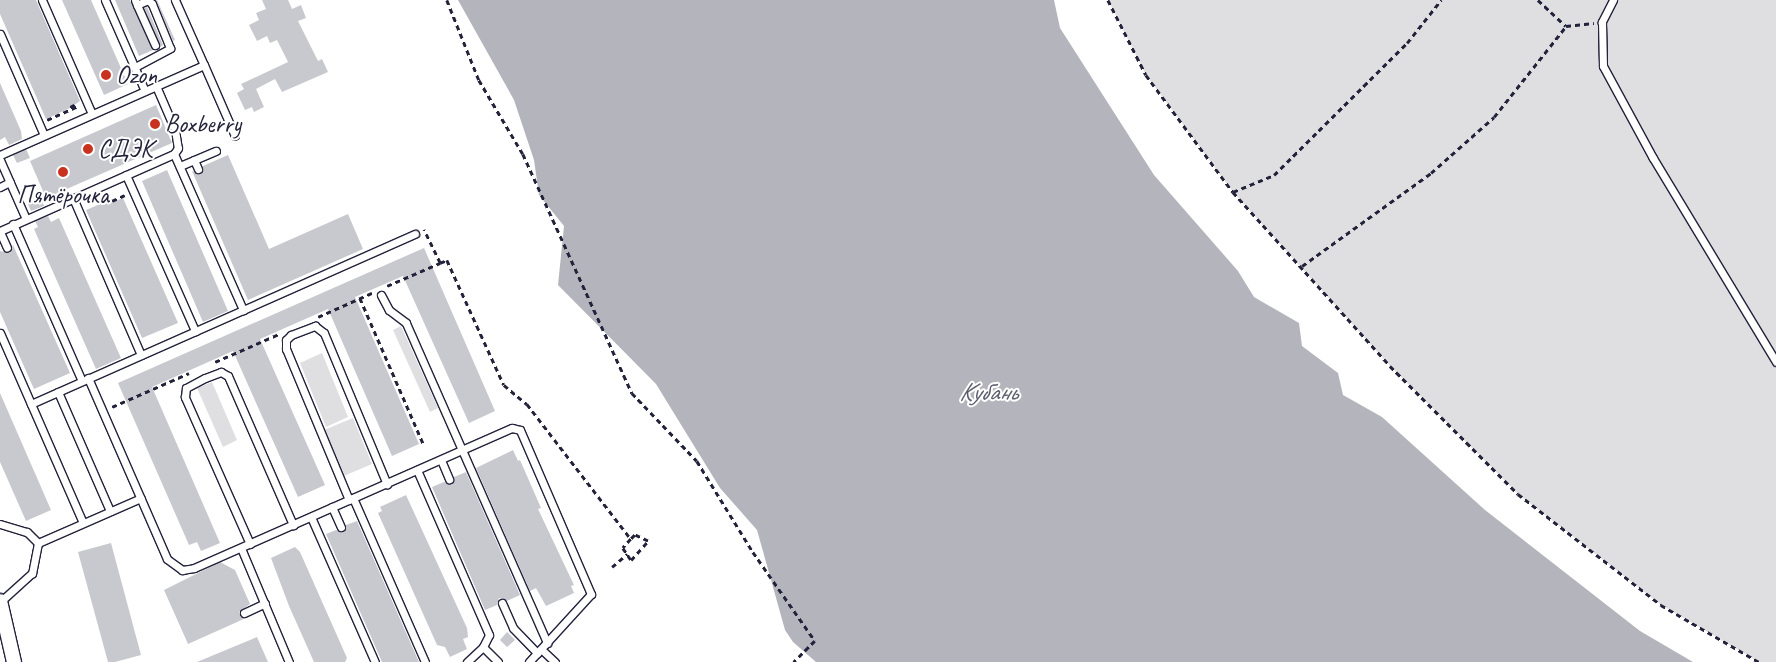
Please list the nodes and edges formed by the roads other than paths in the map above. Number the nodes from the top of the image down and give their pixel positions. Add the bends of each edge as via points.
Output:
1 (42, 0) edge
2 (105, 0) edge
3 (175, 0) edge
4 (1613, 0) edge
5 (136, 2) edge
6 (0, 34) edge
7 (155, 45) dead end
8 (136, 49) dead end
9 (128, 52) junction
10 (204, 65) junction
11 (134, 67) junction
12 (156, 86) junction
13 (145, 91) junction
14 (92, 114) junction
15 (44, 135) junction
16 (235, 136) dead end
17 (216, 151) dead end
18 (174, 154) junction
19 (0, 155) edge
20 (205, 155) junction
21 (0, 160) edge
22 (194, 160) junction
23 (209, 164) dead end
24 (180, 166) junction
25 (198, 168) dead end
26 (126, 175) junction
27 (10, 182) junction
28 (0, 187) edge
29 (73, 198) junction
30 (26, 219) junction
31 (14, 224) junction
32 (0, 231) edge
33 (415, 234) dead end
34 (7, 248) dead end
35 (381, 295) dead end
36 (243, 310) junction
37 (195, 332) junction
38 (0, 333) edge
39 (141, 355) junction
40 (1776, 362) edge
41 (85, 380) junction
42 (58, 392) junction
43 (31, 404) junction
44 (464, 449) junction
45 (441, 460) junction
46 (417, 470) junction
47 (449, 480) dead end
48 (387, 484) junction
49 (140, 498) junction
50 (351, 499) junction
51 (332, 507) junction
52 (110, 511) junction
53 (312, 517) junction
54 (83, 523) junction
55 (0, 524) edge
56 (293, 525) junction
57 (341, 528) dead end
58 (38, 543) junction
59 (250, 544) junction
60 (241, 548) junction
61 (0, 602) edge
62 (265, 603) junction
63 (502, 603) dead end
64 (244, 612) dead end
65 (547, 642) junction
66 (483, 647) junction
67 (539, 651) junction
68 (14, 662) edge
69 (289, 662) edge
70 (375, 662) edge
71 (424, 662) edge
72 (467, 662) edge
73 (498, 662) edge
74 (529, 662) edge
75 (556, 662) edge

1 - 14 lane
2 - 9 lane
3 - 10 lane
4 - 40 lane via 1602,22 1603,66 1653,158
5 - 7 lane
5 - 11 lane via 148,0 152,4 170,48
6 - 15 lane via 39,113
8 - 9 lane
9 - 11 lane
10 - 12 lane
10 - 16 lane
11 - 13 lane
12 - 13 lane
12 - 18 lane via 175,130 178,148
13 - 14 lane
14 - 15 lane
15 - 19 lane
17 - 20 lane
18 - 24 lane
18 - 26 lane
20 - 22 lane
20 - 23 lane
21 - 27 lane
22 - 24 lane
22 - 25 lane
24 - 36 lane
26 - 29 lane
26 - 37 lane
27 - 28 lane
27 - 30 lane
29 - 30 lane
29 - 39 lane via 85,217
30 - 31 lane
31 - 32 lane
31 - 41 lane
32 - 34 lane
33 - 36 lane
35 - 44 lane via 389,310 405,320
36 - 37 lane
37 - 39 lane
38 - 43 lane
39 - 41 lane
41 - 42 lane
41 - 49 lane
42 - 43 lane
42 - 52 lane
43 - 54 lane
44 - 45 lane
44 - 65 lane
44 - 65 lane via 512,428 520,430 525,438 592,594
45 - 46 lane
45 - 47 lane
46 - 48 lane
46 - 66 lane via 487,628 489,635
48 - 50 lane
48 - 50 lane via 324,333 315,326 292,335 286,340 286,349
49 - 52 lane
49 - 60 lane via 174,567 182,570 194,568
50 - 51 lane
50 - 71 lane
51 - 53 lane
51 - 57 lane
52 - 54 lane
53 - 56 lane
53 - 70 lane
54 - 58 lane
55 - 58 lane via 27,532
56 - 59 lane
56 - 59 lane via 228,376 217,372 190,384 184,392
58 - 61 lane via 32,573
59 - 60 lane
60 - 62 lane
61 - 68 street
62 - 64 lane
62 - 69 lane
63 - 67 lane via 513,628
65 - 67 lane
66 - 72 lane
66 - 73 lane
67 - 74 lane
67 - 75 lane

